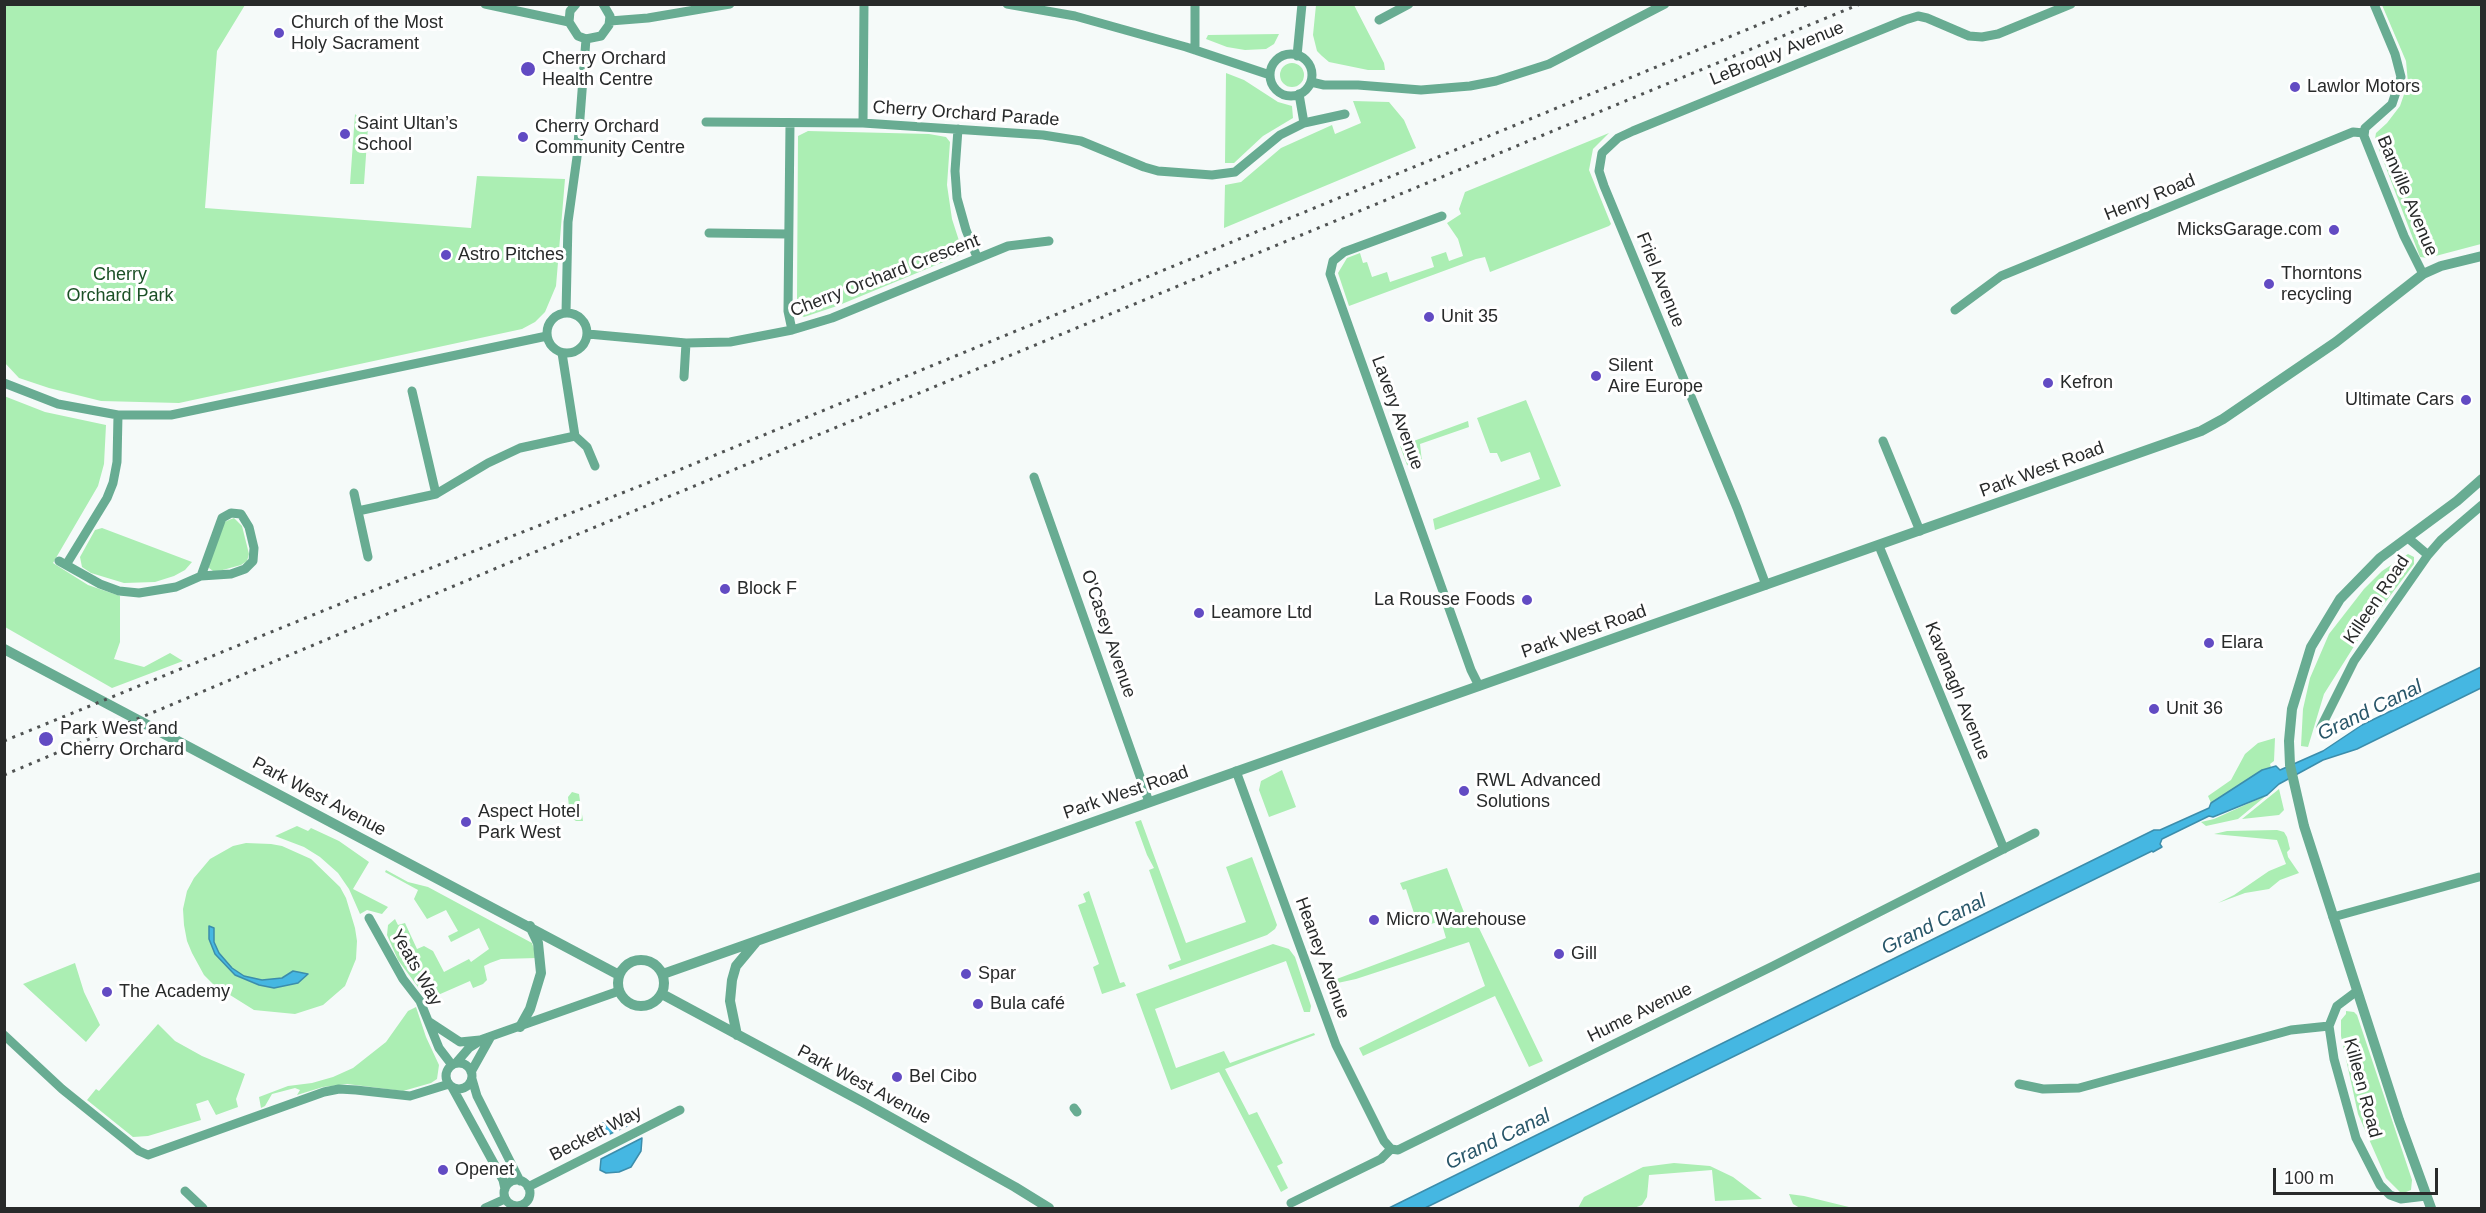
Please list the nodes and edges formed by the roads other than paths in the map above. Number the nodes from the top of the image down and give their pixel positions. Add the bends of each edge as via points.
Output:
1 (485, 4) edge
2 (576, 4) edge
3 (603, 4) edge
4 (730, 4) edge
5 (864, 4) edge
6 (1006, 4) edge
7 (1077, 4) edge
8 (1195, 4) edge
9 (1302, 4) edge
10 (1409, 4) edge
11 (1665, 4) edge
12 (2071, 4) edge
13 (2374, 4) edge
14 (1075, 16) junction
15 (1379, 20) dead end
16 (610, 21) junction
17 (569, 22) junction
18 (586, 39) junction
19 (1195, 50) junction
20 (1297, 56) junction
21 (1270, 75) junction
22 (1311, 82) junction
23 (1299, 94) junction
24 (1345, 114) dead end
25 (706, 122) dead end
26 (863, 123) junction
27 (1304, 123) junction
28 (790, 124) junction
29 (958, 129) junction
30 (2364, 133) junction
31 (1602, 153) joint
32 (1442, 216) dead end
33 (709, 233) dead end
34 (788, 234) junction
35 (1049, 241) dead end
36 (2481, 256) edge
37 (977, 257) junction
38 (2423, 274) junction
39 (1955, 310) dead end
40 (566, 313) junction
41 (792, 330) junction
42 (588, 334) junction
43 (547, 336) junction
44 (686, 343) junction
45 (562, 353) junction
46 (684, 377) dead end
47 (4, 383) edge
48 (412, 391) dead end
49 (118, 415) junction
50 (575, 436) junction
51 (1883, 441) dead end
52 (595, 466) dead end
53 (1034, 477) dead end
54 (2481, 479) edge
55 (354, 493) dead end
56 (436, 494) junction
57 (2481, 505) edge
58 (358, 511) junction
59 (1920, 531) junction
60 (2408, 538) junction
61 (1880, 546) junction
62 (2428, 555) junction
63 (368, 557) dead end
64 (201, 576) junction
65 (1766, 585) junction
66 (4, 649) edge
67 (1479, 686) junction
68 (2321, 727) dead end
69 (1236, 771) junction
70 (1149, 802) junction
71 (2036, 833) dead end
72 (2004, 849) junction
73 (2479, 877) dead end
74 (2333, 917) junction
75 (369, 918) dead end
76 (530, 926) junction
77 (758, 940) junction
78 (663, 974) junction
79 (619, 975) junction
80 (619, 991) junction
81 (2357, 991) junction
82 (662, 994) junction
83 (428, 1021) junction
84 (520, 1026) junction
85 (2329, 1026) junction
86 (4, 1035) edge
87 (737, 1035) junction
88 (486, 1039) junction
89 (454, 1064) junction
90 (472, 1076) junction
91 (2019, 1084) dead end
92 (451, 1086) junction
93 (680, 1110) dead end
94 (1391, 1149) junction
95 (524, 1184) junction
96 (184, 1191) dead end
97 (2426, 1196) junction
98 (509, 1200) edge
99 (1291, 1203) dead end
100 (530, 1204) edge
101 (203, 1209) edge
102 (485, 1209) edge
103 (1049, 1209) edge
104 (2431, 1209) edge

1 - 17 street
2 - 17 street via 570,11
3 - 16 street
4 - 16 street
5 - 26 street
6 - 14 street
7 - 14 street
8 - 19 street
9 - 20 street
10 - 15 street
11 - 22 street via 1549,64 1496,81 1421,90
12 - 31 street, LeBroquy Avenue via 1982,37 1969,36 1918,16 1905,20 1633,131
13 - 30 street, Banville Avenue via 2401,77 2392,104 2368,124
14 - 19 street
16 - 18 street via 601,36
17 - 18 street via 578,36
18 - 40 street via 578,157 568,222
19 - 21 street
20 - 21 street via 1278,59
20 - 22 street via 1310,66
21 - 23 street via 1278,92
22 - 23 street
23 - 27 street
24 - 27 street, Cherry Orchard Parade
25 - 28 street, Cherry Orchard Parade
26 - 28 street, Cherry Orchard Parade
26 - 29 street, Cherry Orchard Parade
27 - 29 street, Cherry Orchard Parade via 1280,135 1235,172 1212,175 1144,167 1066,138
28 - 34 street
29 - 37 street via 957,198
30 - 38 street, Banville Avenue
30 - 39 street, Henry Road via 2353,132 2001,276
31 - 65 street, Friel Avenue via 1599,171 1604,186
32 - 67 street, Lavery Avenue via 1344,252 1333,261 1330,274
33 - 34 street
34 - 41 street via 788,311
35 - 37 street, Cherry Orchard Crescent via 1019,243
36 - 38 street, Park West Road
37 - 41 street, Cherry Orchard Crescent via 832,318
38 - 59 street, Park West Road via 2336,342 2213,425
40 - 42 street via 579,316
40 - 43 street via 549,323
41 - 44 street, Cherry Orchard Crescent via 730,342
42 - 44 street, Cherry Orchard Crescent
42 - 45 street via 579,350
43 - 45 street via 552,347
43 - 49 street via 171,415
44 - 46 street
45 - 50 street
47 - 49 street via 58,404
48 - 56 street
49 - 64 street via 113,483 63,563 100,584 139,593 176,587
50 - 52 street via 587,447
50 - 56 street via 520,448
51 - 59 street
53 - 70 street, O'Casey Avenue
54 - 60 street, Killeen Road
55 - 58 street
56 - 58 street
57 - 62 street, Killeen Road
58 - 63 street
59 - 61 street, Park West Road
60 - 62 street, Killeen Road
60 - 74 street, Killeen Road via 2364,572 2330,613 2311,647 2292,709 2289,741 2295,795
61 - 65 street, Park West Road
61 - 72 street, Kavanagh Avenue
62 - 68 street, Killeen Road via 2355,662
64 - 64 street via 222,518 231,513 241,514 249,527 253,561 231,574
65 - 67 street, Park West Road
66 - 76 street, Park West Avenue
67 - 69 street, Park West Road
69 - 70 street, Park West Road
69 - 94 street, Heaney Avenue via 1336,1046
70 - 77 street, Park West Road
71 - 72 street, Hume Avenue
72 - 94 street, Hume Avenue via 1398,1150
73 - 74 street
74 - 81 street, Killeen Road
75 - 83 street, Yeats Way
76 - 79 street, Park West Avenue
76 - 84 street via 542,960 541,973 530,1009
77 - 78 street, Park West Road
77 - 87 street via 736,966 732,980 730,1001
78 - 79 street via 653,962 637,960 629,962
78 - 82 street
79 - 80 street
80 - 82 street via 629,1003 643,1006
80 - 84 street
81 - 85 street, Killeen Road via 2337,1006
81 - 97 street, Killeen Road
82 - 87 street, Park West Avenue
83 - 88 street via 460,1042
83 - 89 street, Yeats Way via 439,1048
84 - 88 street
85 - 91 street via 2291,1030 2079,1088 2050,1090
85 - 97 street, Killeen Road via 2356,1138 2380,1185 2401,1199
86 - 92 street via 63,1089 148,1155 324,1092 339,1089 410,1096
87 - 103 street, Park West Avenue via 897,1120
88 - 89 street via 469,1048
88 - 90 street
89 - 90 street via 464,1064
89 - 92 street via 446,1074
90 - 92 street via 464,1088
90 - 95 street via 477,1096
92 - 98 street via 503,1180
93 - 95 street, Beckett Way
94 - 99 street, Hume Avenue via 1382,1159
95 - 98 street, Beckett Way via 509,1183
95 - 100 street
96 - 101 street
97 - 104 street, Killeen Road
98 - 100 street via 518,1206
98 - 102 street

